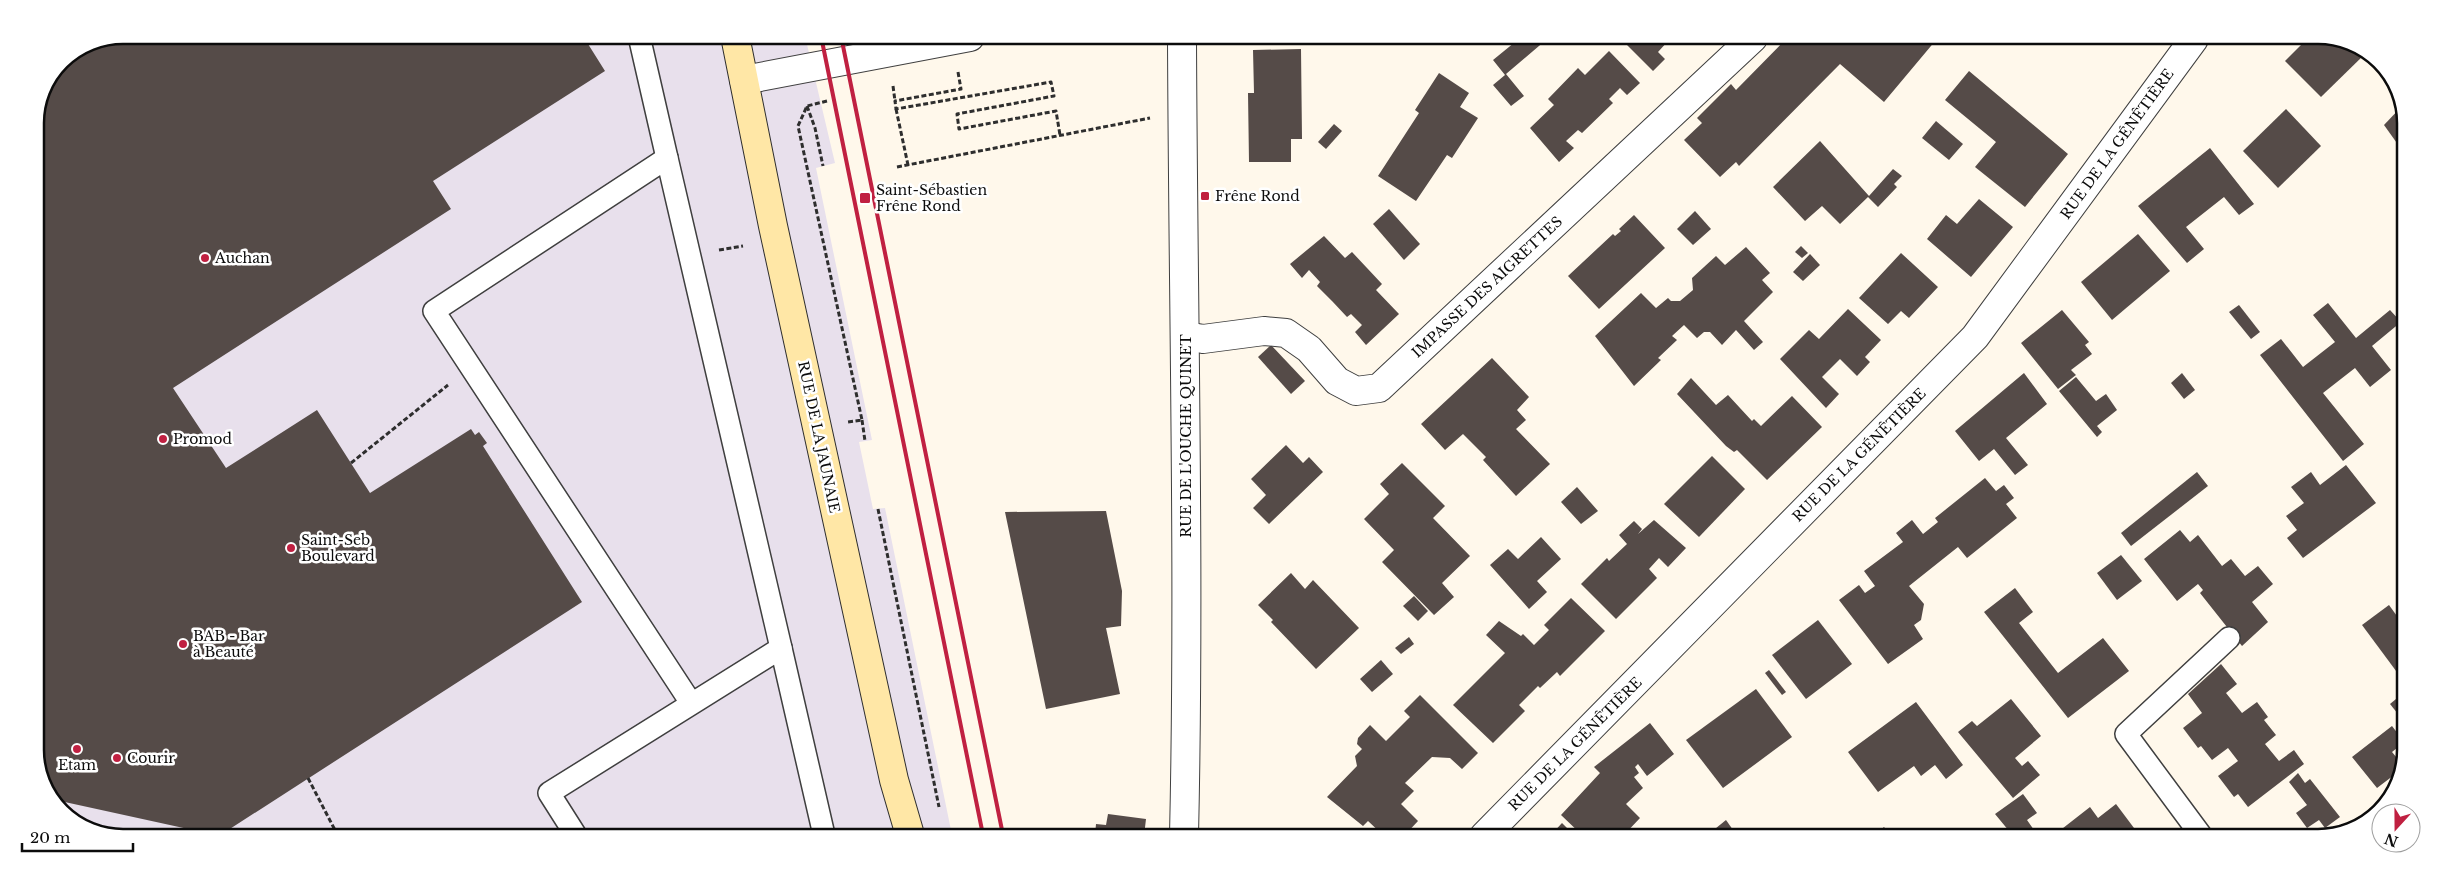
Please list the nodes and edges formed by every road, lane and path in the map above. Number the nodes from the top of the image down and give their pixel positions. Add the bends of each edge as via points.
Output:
1 (641, 44) edge
2 (737, 44) edge
3 (933, 44) edge
4 (1182, 44) edge
5 (1747, 44) edge
6 (2190, 44) edge
7 (948, 73) dead end
8 (744, 80) junction
9 (893, 90) dead end
10 (836, 98) dead end
11 (895, 101) junction
12 (896, 109) junction
13 (1182, 112) junction
14 (816, 128) dead end
15 (1060, 136) junction
16 (666, 158) junction
17 (908, 165) junction
18 (823, 166) dead end
19 (897, 167) dead end
20 (1186, 336) junction
21 (471, 367) junction
22 (862, 420) junction
23 (848, 432) dead end
24 (865, 441) dead end
25 (352, 463) dead end
26 (878, 509) dead end
27 (2229, 638) dead end
28 (781, 648) junction
29 (691, 703) junction
30 (308, 778) dead end
31 (932, 804) dead end
32 (936, 812) dead end
33 (941, 817) dead end
34 (334, 829) edge
35 (571, 829) edge
36 (823, 829) edge
37 (908, 829) edge
38 (1184, 829) edge
39 (1491, 829) edge
40 (2196, 829) edge

1 - 16 lane
2 - 8 main road, RUE DE LA JAUNAIE
3 - 8 street
4 - 13 street, RUE DE L'OUCHE QUINET
5 - 20 street, IMPASSE DES AIGRETTES via 1379,388 1356,391 1337,381 1309,349 1286,333 1264,331 1204,339
6 - 39 street, RUE DE LA GÉNÊTIÈRE via 1975,337
7 - 11 path via 957,72 961,89
8 - 37 main road, RUE DE LA JAUNAIE via 772,226 894,780
9 - 11 path
10 - 22 path via 808,106 798,126
11 - 12 path
12 - 15 path via 1051,82 1054,96 957,114 960,129 1056,111
12 - 17 path
13 - 15 path
13 - 20 street, RUE DE L'OUCHE QUINET
14 - 18 path
15 - 17 path
16 - 21 lane via 434,311
16 - 28 lane
17 - 19 path
20 - 38 street, RUE DE L'OUCHE QUINET
21 - 25 path
21 - 29 lane
22 - 23 path via 846,422
22 - 24 path
26 - 33 path
27 - 40 lane via 2126,734
28 - 29 lane
28 - 36 lane
29 - 35 lane via 549,794
30 - 34 path
31 - 32 path

